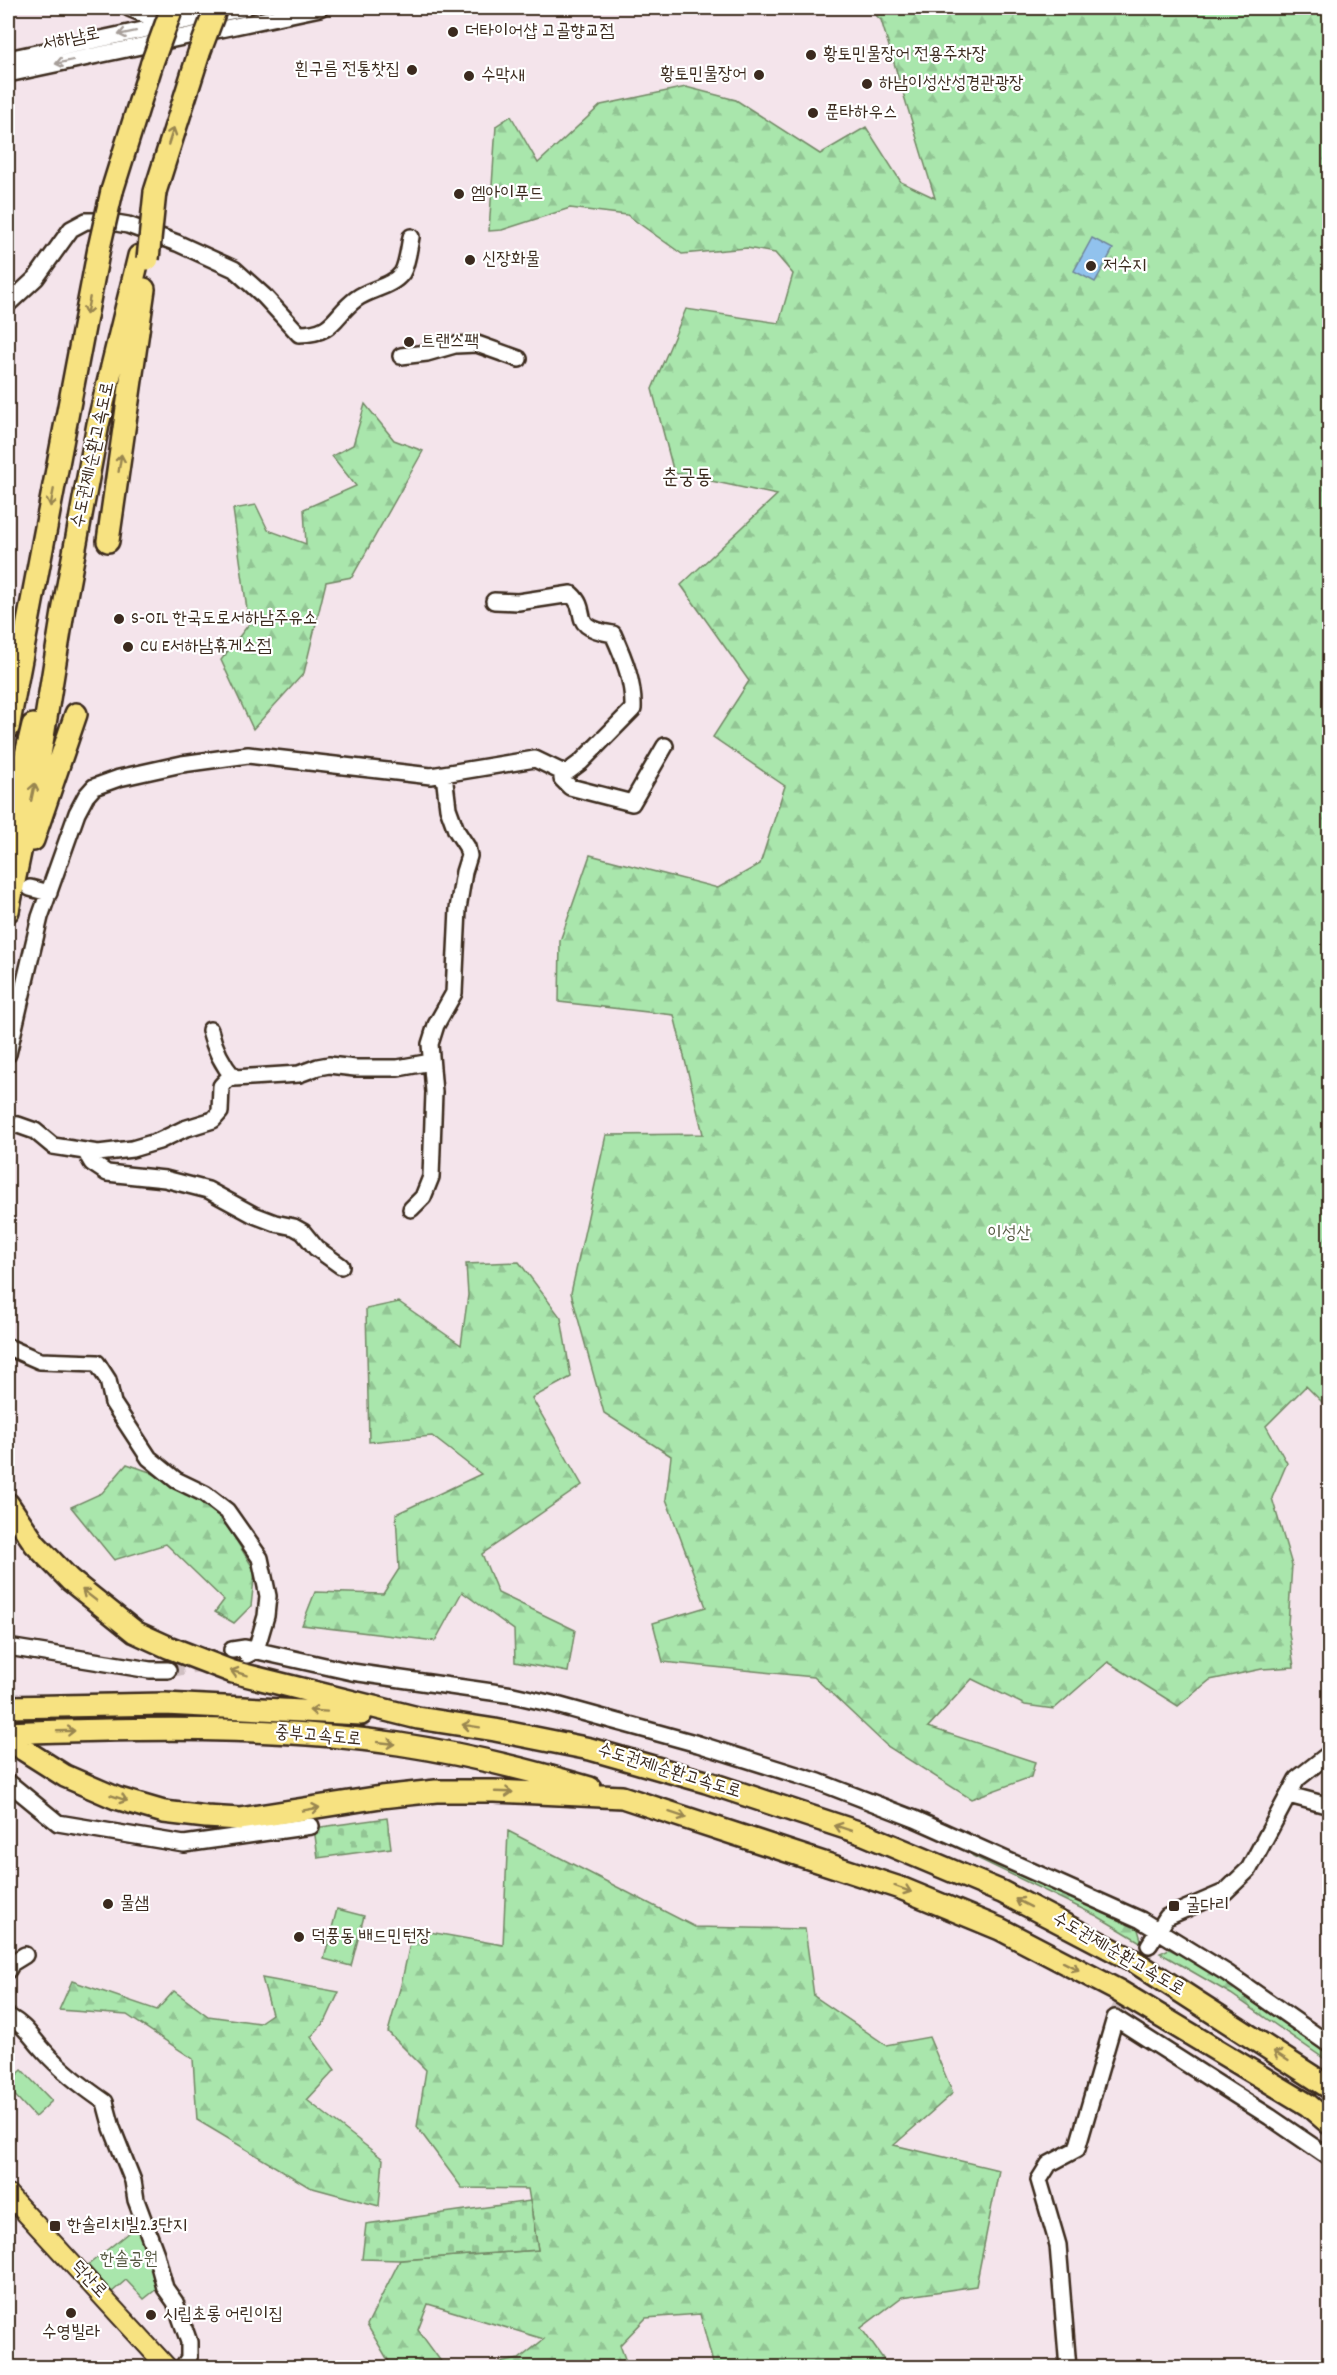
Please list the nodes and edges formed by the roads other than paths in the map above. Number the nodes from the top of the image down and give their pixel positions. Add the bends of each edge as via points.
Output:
1 (129, 8) edge
2 (172, 8) edge
3 (216, 8) edge
4 (246, 8) edge
5 (320, 8) edge
6 (156, 27) junction
7 (8, 58) edge
8 (8, 74) edge
9 (411, 237) dead end
10 (144, 257) junction
11 (8, 304) edge
12 (401, 356) dead end
13 (519, 359) dead end
14 (108, 541) dead end
15 (494, 601) dead end
16 (63, 612) junction
17 (76, 714) dead end
18 (8, 728) edge
19 (665, 747) dead end
20 (562, 772) junction
21 (444, 775) junction
22 (8, 830) edge
23 (49, 893) junction
24 (16, 897) edge
25 (210, 1030) dead end
26 (8, 1054) edge
27 (431, 1062) junction
28 (231, 1075) junction
29 (8, 1124) edge
30 (85, 1151) junction
31 (411, 1209) dead end
32 (341, 1266) dead end
33 (8, 1347) edge
34 (8, 1504) edge
35 (8, 1647) edge
36 (167, 1666) tunnel mouth
37 (8, 1707) edge
38 (418, 1718) junction
39 (8, 1735) edge
40 (1329, 1753) edge
41 (8, 1782) edge
42 (1289, 1795) junction
43 (622, 1797) junction
44 (1329, 1806) edge
45 (312, 1826) dead end
46 (1157, 1931) junction
47 (1149, 1945) tunnel mouth
48 (24, 1954) dead end
49 (8, 1970) edge
50 (8, 2016) edge
51 (1329, 2045) edge
52 (1329, 2088) edge
53 (1329, 2124) edge
54 (1329, 2158) edge
55 (8, 2194) edge
56 (168, 2367) edge
57 (182, 2367) edge
58 (1068, 2367) edge

1 - 6 street via 148,16
2 -> 18 highway, 수도권제1순환고속도로, bridge via 112,191 99,248
10 -> 3 highway, 수도권제1순환고속도로, bridge via 163,159
4 - 6 street, 서하남로
5 -> 8 street, 서하남로
6 -> 7 street, 서하남로
9 - 11 street via 398,278 356,298 333,324 312,334 299,334 234,269 177,243 104,220 71,229 36,278
14 -> 10 highway
10 - 16 highway, 수도권제1순환고속도로 via 98,424
12 - 13 street via 477,344
15 - 20 street via 518,602 571,594 578,600 585,624 595,631 613,634 623,656 634,698 633,709 581,762
16 - 22 highway
24 -> 16 highway, 수도권제1순환고속도로
17 - 24 highway
19 - 20 street via 632,803 570,787 562,779
20 - 21 street via 535,759
21 - 23 street via 248,755 119,778 94,787 86,796
21 - 27 street via 448,808 469,856 458,909 454,993 436,1025 430,1044
23 - 24 street
23 - 26 street
25 - 28 street
27 - 28 street via 398,1068 329,1065 299,1074 259,1078
27 - 31 street via 431,1177 423,1197
28 - 30 street via 222,1086 220,1112 213,1120 132,1149
29 - 30 street via 35,1131 53,1146
30 - 32 street via 92,1163 107,1173 165,1179 208,1190 254,1215 294,1227
33 - 46 street via 40,1361 97,1363 108,1380 113,1403 149,1458 176,1480 206,1494 227,1511 260,1558 268,1596 266,1616 245,1652 513,1695 735,1755 819,1782 915,1820 1112,1906
38 -> 34 highway, 수도권제1순환고속도로 via 233,1672 135,1632 70,1580 35,1544
35 - 36 street via 150,1670
38 -> 37 highway, 중부고속도로 via 165,1704
52 -> 38 highway, 수도권제1순환고속도로 via 1132,1960 1002,1892 864,1834 590,1749
39 -> 43 highway, 중부고속도로 via 189,1730 302,1734 397,1744 523,1768
39 -> 43 highway, 수도권제1순환고속도로 via 65,1776 116,1798 164,1812 240,1819 436,1791
40 - 42 street via 1297,1779
41 - 45 street via 58,1823 184,1844
42 - 44 street
42 - 46 street via 1249,1869 1225,1892 1167,1917
43 -> 53 highway, 수도권제1순환고속도로 via 903,1889 1000,1929 1116,1990 1308,2105
46 - 47 street
46 - 51 street via 1227,1973
48 - 49 street
50 - 57 street via 25,2026 77,2083 105,2102 165,2288 175,2302 189,2342 189,2358
54 - 58 street via 1115,2018 1077,2149 1049,2164 1039,2180 1058,2245
55 - 56 main road, 덕산로

